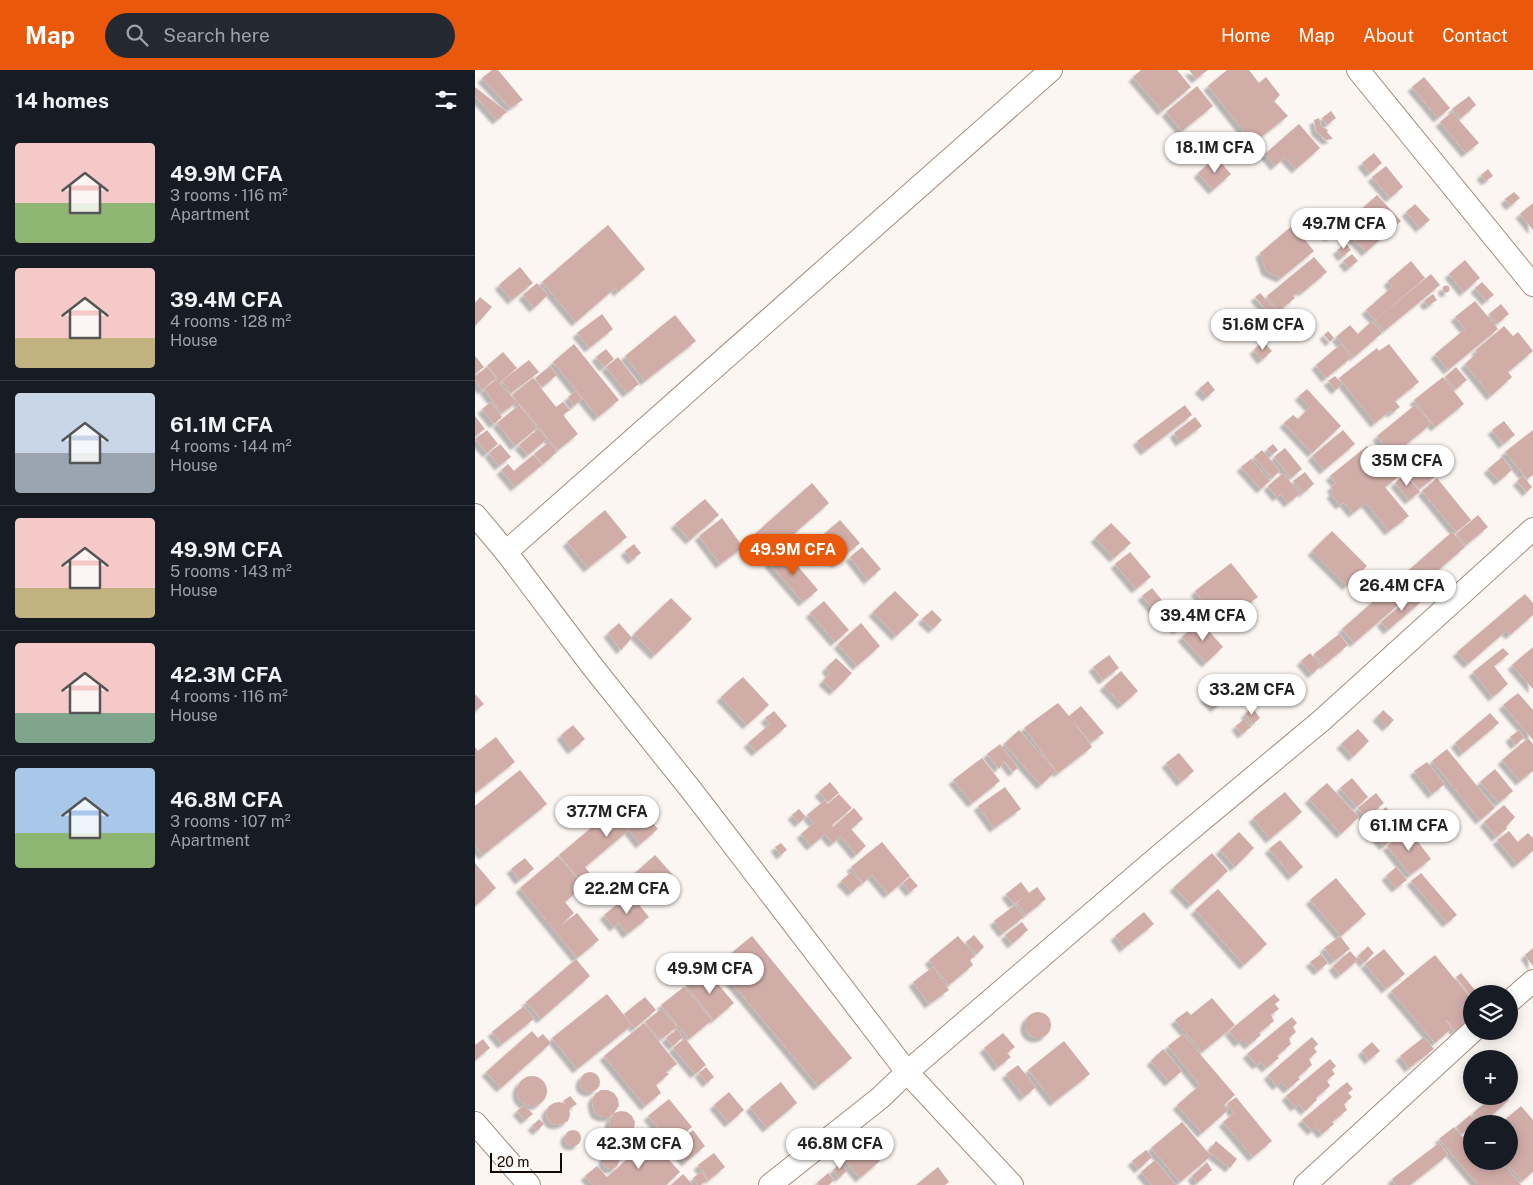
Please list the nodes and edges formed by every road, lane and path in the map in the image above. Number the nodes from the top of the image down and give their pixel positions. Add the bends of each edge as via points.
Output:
1 (1051, 70) edge
2 (1358, 70) edge
3 (1533, 285) edge
4 (475, 515) edge
5 (1533, 529) edge
6 (506, 552) junction
7 (1533, 981) edge
8 (1518, 994) edge
9 (1463, 1040) edge
10 (907, 1072) junction
11 (475, 1123) edge
12 (529, 1185) edge
13 (770, 1185) edge
14 (1012, 1185) edge
15 (1305, 1185) edge

1 - 6 street
2 - 3 street
4 - 6 street
5 - 10 street via 1321,720
6 - 10 street
7 - 8 street
9 - 15 street
10 - 13 street
10 - 14 street
11 - 12 street

